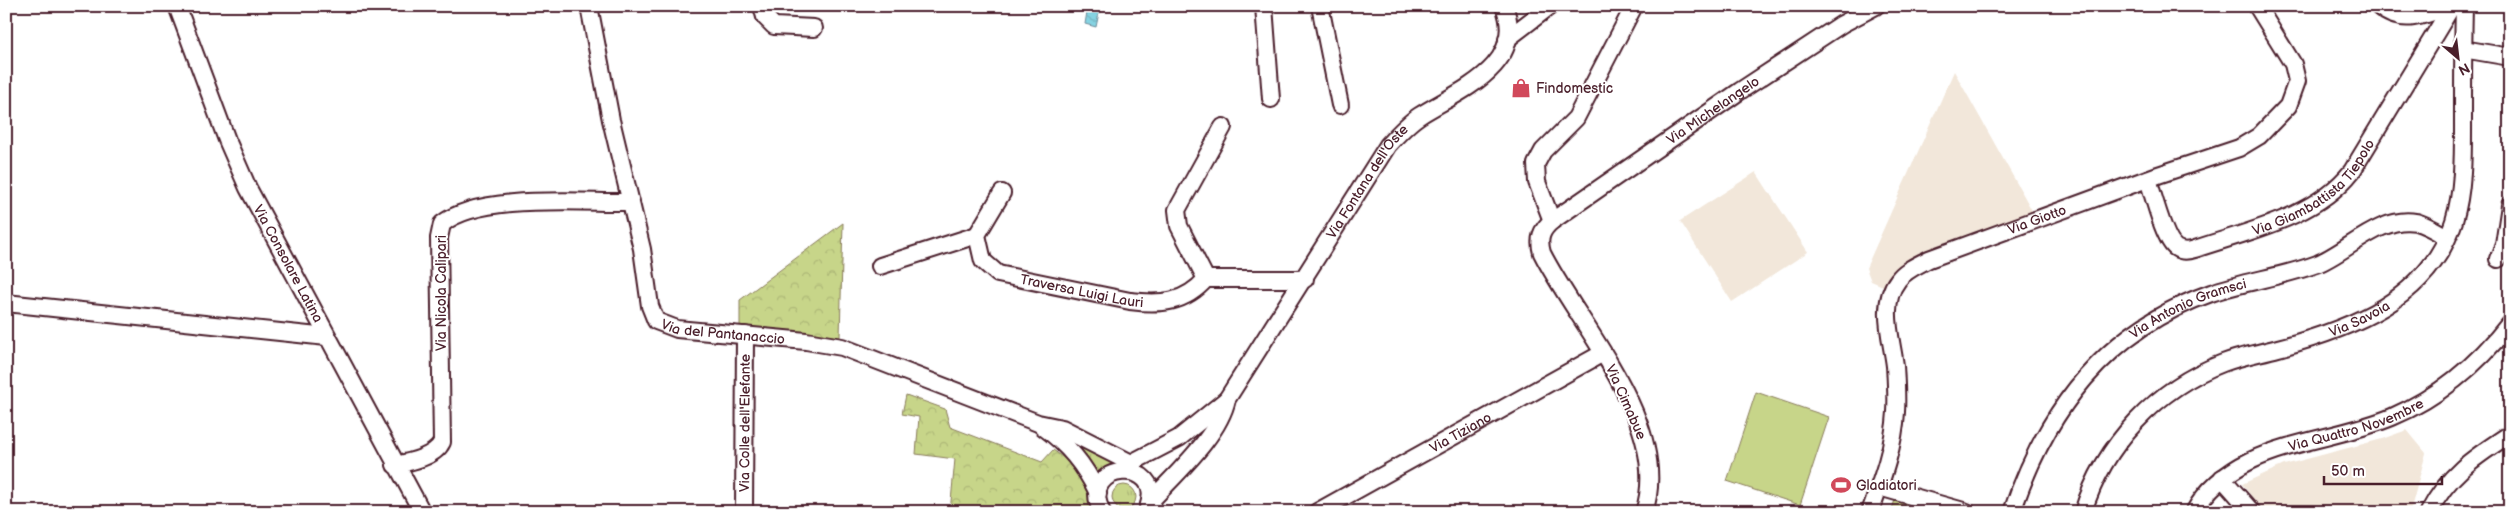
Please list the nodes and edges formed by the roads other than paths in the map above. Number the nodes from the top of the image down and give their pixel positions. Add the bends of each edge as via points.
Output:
1 (177, 6) edge
2 (589, 6) edge
3 (762, 6) edge
4 (1264, 6) edge
5 (1320, 6) edge
6 (1504, 6) edge
7 (1550, 6) edge
8 (1634, 6) edge
9 (1876, 6) edge
10 (2257, 6) edge
11 (2378, 6) edge
12 (2451, 6) edge
13 (2464, 6) edge
14 (814, 28) dead end
15 (1507, 39) junction
16 (2463, 48) junction
17 (2510, 57) edge
18 (1271, 99) dead end
19 (1340, 105) dead end
20 (1223, 127) dead end
21 (2148, 178) junction
22 (1002, 193) dead end
23 (631, 202) junction
24 (2510, 205) edge
25 (1552, 220) junction
26 (977, 235) junction
27 (2447, 237) junction
28 (2498, 259) dead end
29 (880, 266) dead end
30 (1206, 279) junction
31 (1305, 279) junction
32 (6, 303) edge
33 (2510, 322) edge
34 (745, 335) junction
35 (327, 337) junction
36 (1603, 353) junction
37 (1228, 399) junction
38 (1038, 423) junction
39 (2510, 434) edge
40 (395, 465) junction
41 (1130, 467) junction
42 (2222, 478) junction
43 (1879, 487) junction
44 (1099, 505) edge
45 (1150, 508) edge
46 (422, 512) edge
47 (744, 512) edge
48 (1317, 512) edge
49 (1644, 512) edge
50 (1870, 512) edge
51 (1967, 512) edge
52 (2012, 512) edge
53 (2083, 512) edge
54 (2194, 512) edge
55 (2252, 512) edge
56 (2429, 512) edge

1 - 35 street, Via Consolare Latina via 236,162
2 - 23 street, Via del Pantanaccio via 610,120
3 - 14 street via 765,17 774,26
4 - 18 street
5 - 19 street
6 - 15 street via 1508,20
7 - 15 street, Via Fontana dell'Oste
8 - 25 street via 1576,118 1543,151 1536,164 1537,182
9 - 25 street, Via Michelangelo via 1842,24 1740,91
10 - 21 street, Via Giotto via 2296,71 2296,89 2288,106 2272,125 2245,145
11 - 12 street via 2397,18 2409,19
12 - 21 street, Via Giambattista Tiepolo via 2352,171 2317,202 2273,222 2195,249 2183,250 2174,247 2168,238
13 - 16 street, Via Savoia
15 - 31 street, Via Fontana dell'Oste via 1503,54 1485,75 1415,120 1393,139
16 - 17 street
16 - 27 street, Via Savoia via 2461,181 2456,212
20 - 30 street via 1177,210 1178,226
21 - 43 street, Via Giotto via 1929,259 1908,270 1896,282 1888,318 1896,382 1895,423
22 - 26 street
23 - 34 street, Via del Pantanaccio via 650,306 656,321 676,328
23 - 40 street, Via Nicola Calipari via 490,204 457,215 442,224 439,238 443,437 440,446 429,453
24 - 28 street via 2504,244
25 - 36 street, Via Cimabue via 1540,238 1542,253
26 - 29 street
26 - 30 street, Traversa Luigi Lauri via 983,261 998,274 1130,301 1174,302 1193,293
27 - 52 street, Via Antonio Gramsci via 2416,222 2396,223 2377,230 2322,262 2218,291 2155,320 2107,356 2062,406 2033,456
27 - 53 street, Via Savoia via 2418,280 2380,310 2335,332 2223,363 2170,393 2129,428 2109,453
30 - 31 street
31 - 37 street, Via Fontana dell'Oste
32 - 35 street
33 - 42 street, Via Quattro Novembre via 2468,369 2418,404 2373,424 2265,454
34 - 38 street, Via del Pantanaccio via 814,342 852,350
34 - 47 street, Via Colle dell'Elefante
35 - 40 street, Via Consolare Latina
36 - 48 street, Via Tiziano
36 - 49 street, Via Cimabue via 1630,406 1645,447 1650,488
37 - 41 street, Via Fontana dell'Oste via 1179,438
37 - 45 street, Via Fontana dell'Oste via 1209,434
38 - 41 street, Via del Pantanaccio via 1068,430
38 - 44 street, Via del Pantanaccio via 1073,452 1085,468
39 - 56 street via 2454,474
40 - 46 street, Via Consolare Latina
41 - 44 street, Via Fontana dell'Oste via 1112,473 1100,485
41 - 45 street, Via del Pantanaccio via 1144,478 1148,486
42 - 54 street, Via Quattro Novembre
42 - 55 street
43 - 50 street, Via Giotto
43 - 51 street

